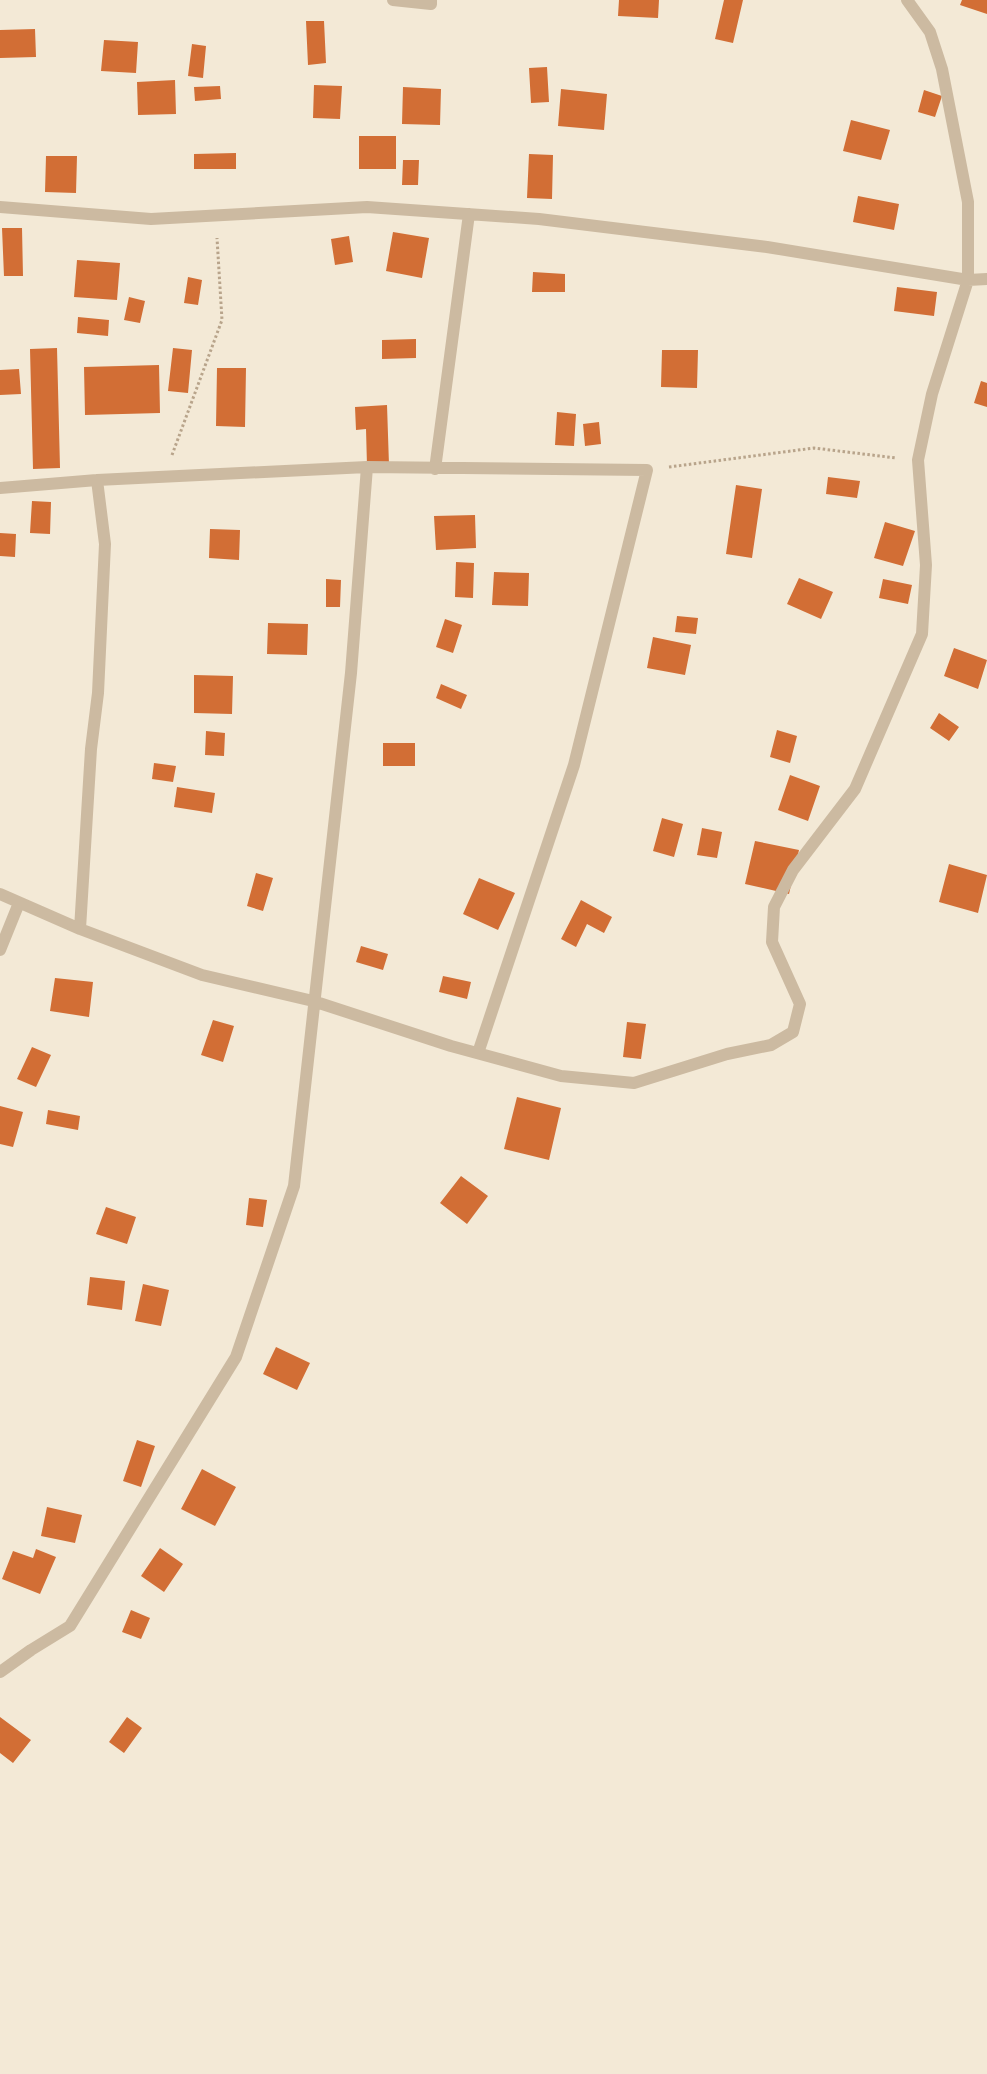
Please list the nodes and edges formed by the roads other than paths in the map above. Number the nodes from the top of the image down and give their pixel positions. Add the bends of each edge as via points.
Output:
1 (394, 0) edge
2 (431, 0) edge
3 (907, 0) edge
4 (0, 207) edge
5 (469, 214) junction
6 (987, 279) edge
7 (968, 280) junction
8 (367, 468) junction
9 (435, 469) junction
10 (97, 480) junction
11 (0, 488) edge
12 (0, 894) edge
13 (20, 902) junction
14 (80, 929) junction
15 (0, 950) edge
16 (313, 1000) junction
17 (478, 1053) junction
18 (0, 1672) edge

1 - 2 street via 431,4
3 - 7 street via 930,32 942,69 968,202
4 - 5 street via 151,218 367,207
5 - 7 street via 539,218 767,247
5 - 9 street
6 - 7 street
7 - 17 street via 932,394 918,460 926,565 922,634 855,790 793,870 774,907 772,942 800,1004 793,1032 771,1045 727,1054 634,1083 561,1076
8 - 9 street
8 - 10 street
8 - 16 street via 351,673
9 - 17 street via 646,470 574,765
10 - 11 street
10 - 14 street via 104,554 98,693 91,748
12 - 13 street
13 - 14 street
13 - 15 street
14 - 16 street via 202,975
16 - 17 street
16 - 18 street via 294,1186 236,1357 70,1626

